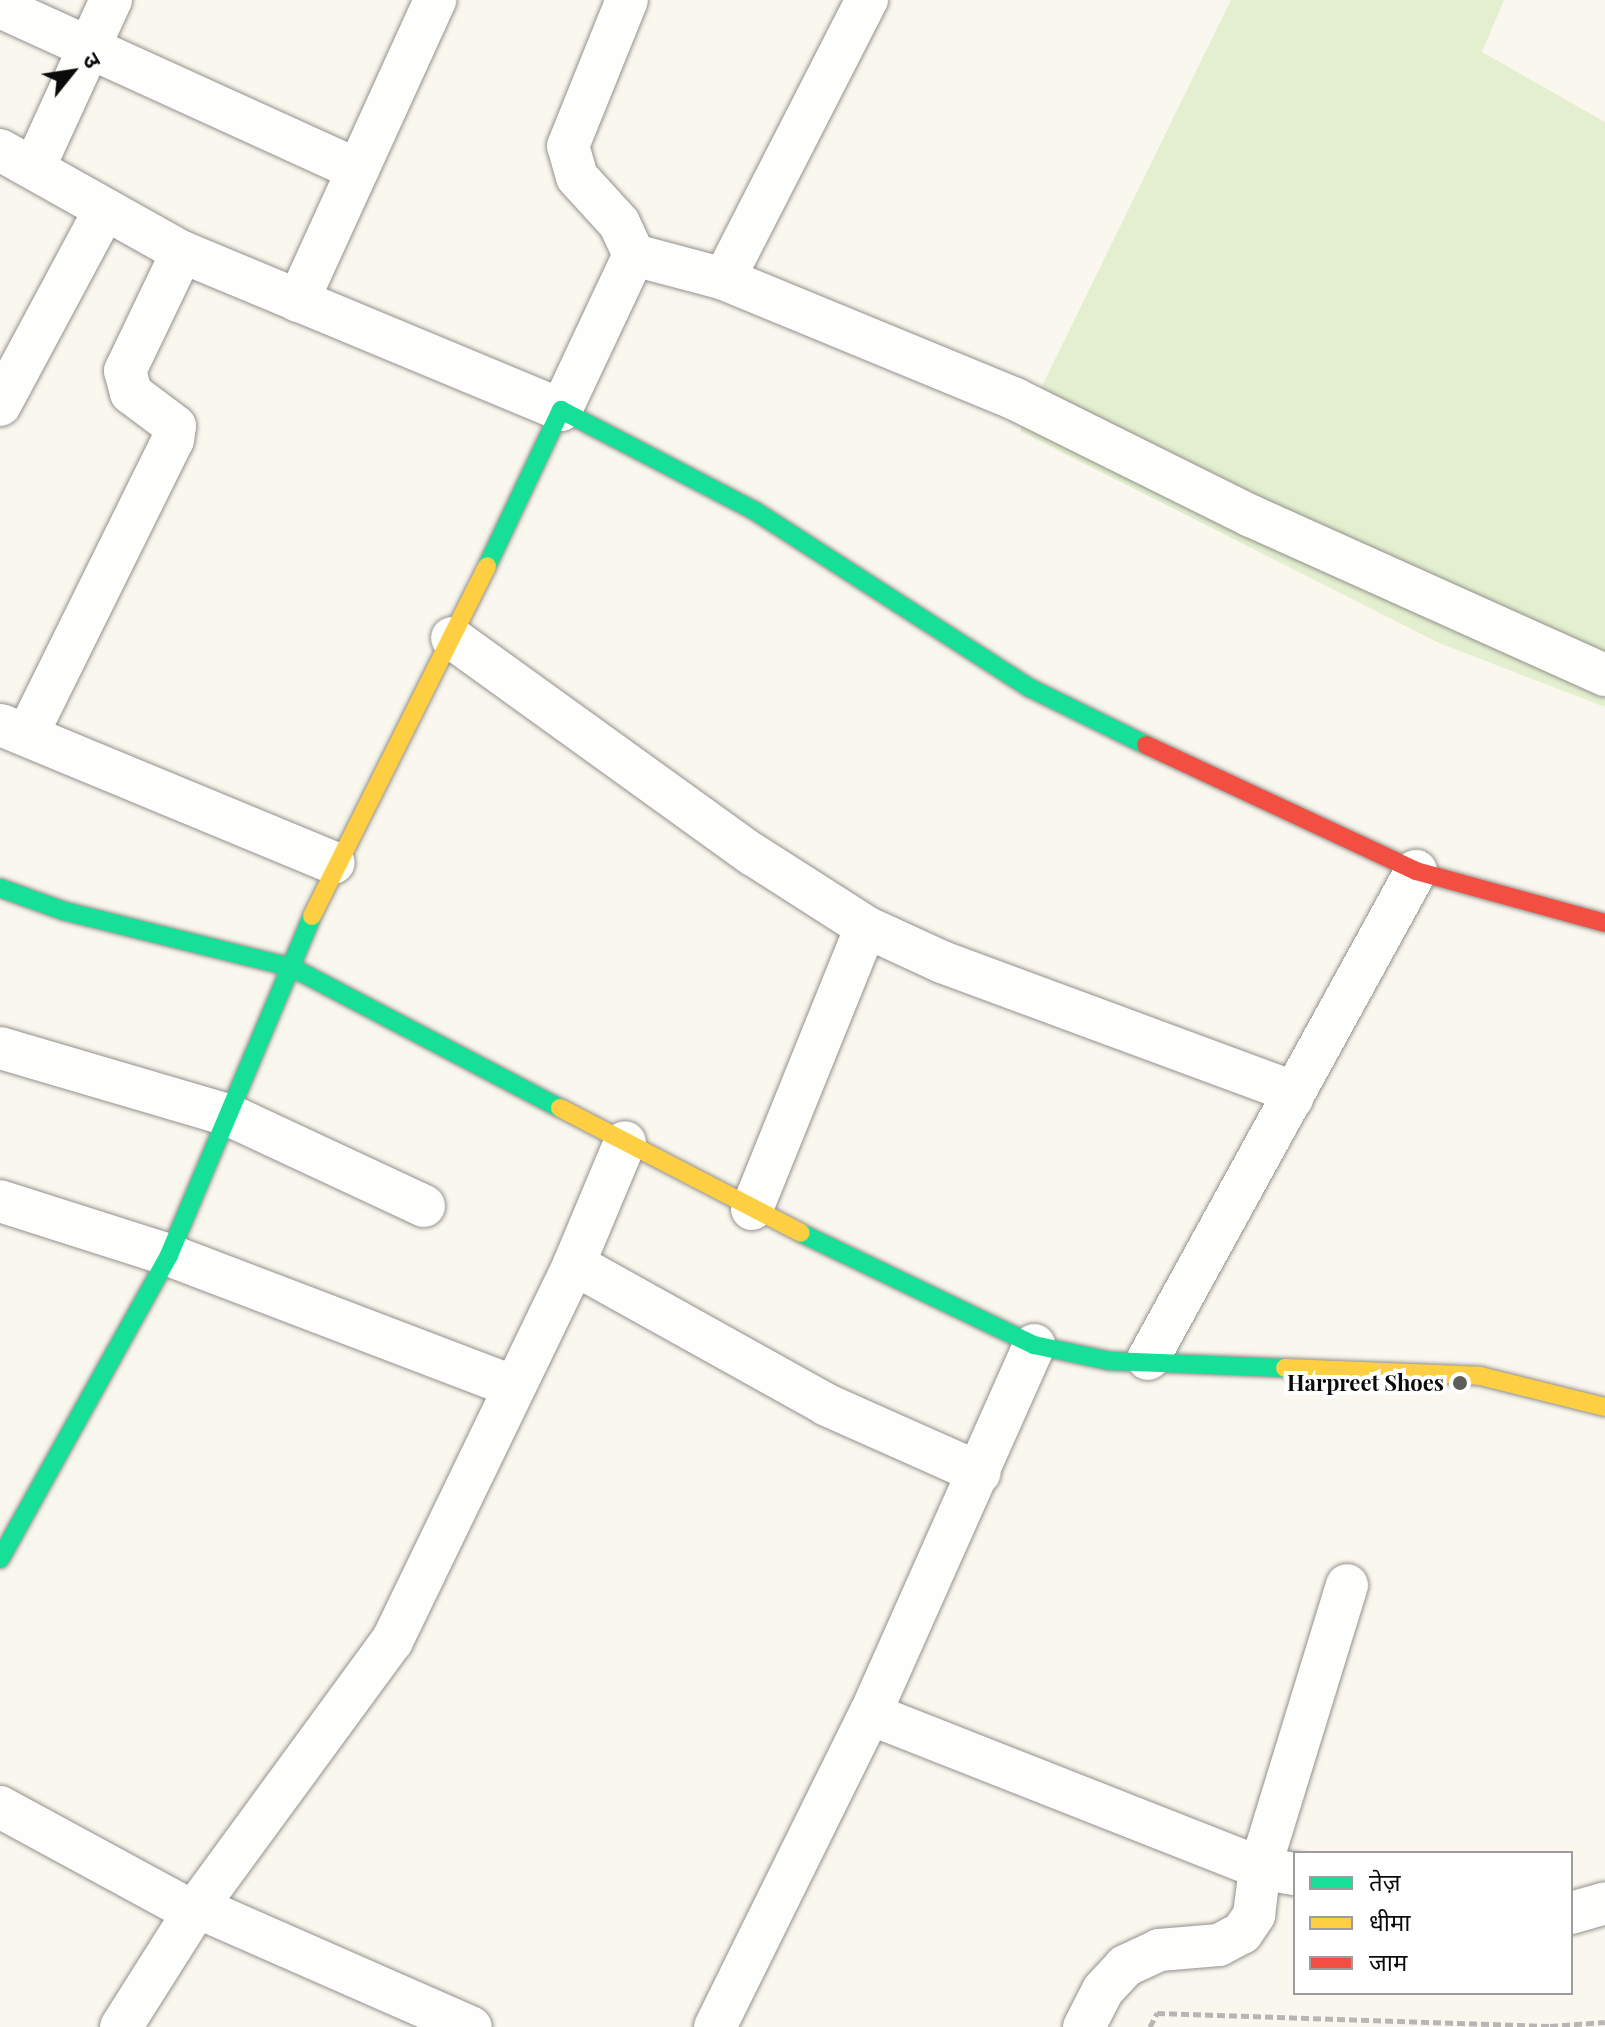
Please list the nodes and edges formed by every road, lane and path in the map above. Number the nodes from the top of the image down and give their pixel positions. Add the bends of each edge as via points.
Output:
1 (111, 0) edge
2 (435, 0) edge
3 (627, 0) edge
4 (867, 0) edge
5 (0, 7) edge
6 (89, 45) junction
7 (17, 159) edge
8 (358, 170) junction
9 (105, 209) junction
10 (182, 252) junction
11 (634, 255) junction
12 (724, 279) junction
13 (298, 301) junction
14 (0, 405) edge
15 (561, 410) junction
16 (452, 638) junction
17 (1605, 675) edge
18 (13, 730) edge
19 (334, 863) junction
20 (1416, 871) junction
21 (0, 888) edge
22 (1605, 923) edge
23 (866, 927) junction
24 (291, 967) junction
25 (0, 1048) edge
26 (1292, 1099) junction
27 (231, 1116) junction
28 (625, 1142) junction
29 (0, 1201) edge
30 (424, 1206) dead end
31 (752, 1209) junction
32 (169, 1255) junction
33 (574, 1264) junction
34 (1034, 1345) junction
35 (1148, 1359) junction
36 (514, 1387) junction
37 (1605, 1407) edge
38 (980, 1473) junction
39 (8, 1516) edge
40 (0, 1559) edge
41 (1347, 1585) dead end
42 (870, 1714) junction
43 (0, 1807) edge
44 (1278, 1871) edge
45 (1605, 1903) edge
46 (197, 1907) junction
47 (1573, 1912) edge
48 (1605, 2022) edge
49 (121, 2027) edge
50 (471, 2027) edge
51 (715, 2027) edge
52 (1084, 2027) edge
53 (1150, 2027) edge

1 - 6 street
2 - 8 street
3 - 11 street via 568,146 577,177 619,223
4 - 12 street
5 - 6 street
6 - 7 street
6 - 8 street
7 - 9 street
8 - 13 street
9 - 10 street
9 - 14 street
10 - 13 street
10 - 18 street via 125,371 131,393 175,426 173,440
11 - 12 street
11 - 15 street
12 - 17 street via 1015,399 1251,516
13 - 15 street
15 - 16 street
15 - 20 street via 755,511 1030,688
16 - 19 street
16 - 23 street via 764,862
18 - 19 street
19 - 24 street
20 - 22 street
20 - 26 street
21 - 24 street via 64,911
23 - 26 street via 942,962 1294,1092
23 - 31 street
24 - 27 street
24 - 28 street
25 - 27 street
26 - 35 street
27 - 30 street
27 - 32 street
28 - 31 street
28 - 33 street
29 - 32 street
31 - 34 street
32 - 36 street
32 - 39 street
33 - 36 street
33 - 38 street via 827,1405
34 - 35 street via 1081,1358
34 - 38 street
35 - 37 street via 1480,1376
36 - 46 street via 392,1641
38 - 42 street
39 - 40 street
41 - 44 street
42 - 44 street
42 - 51 street
43 - 46 street via 182,1906
44 - 52 street via 1242,1933 1219,1945 1159,1950 1125,1966 1103,1990
45 - 47 street
46 - 49 street
46 - 50 street
48 - 53 path via 1550,2026 1157,2013

